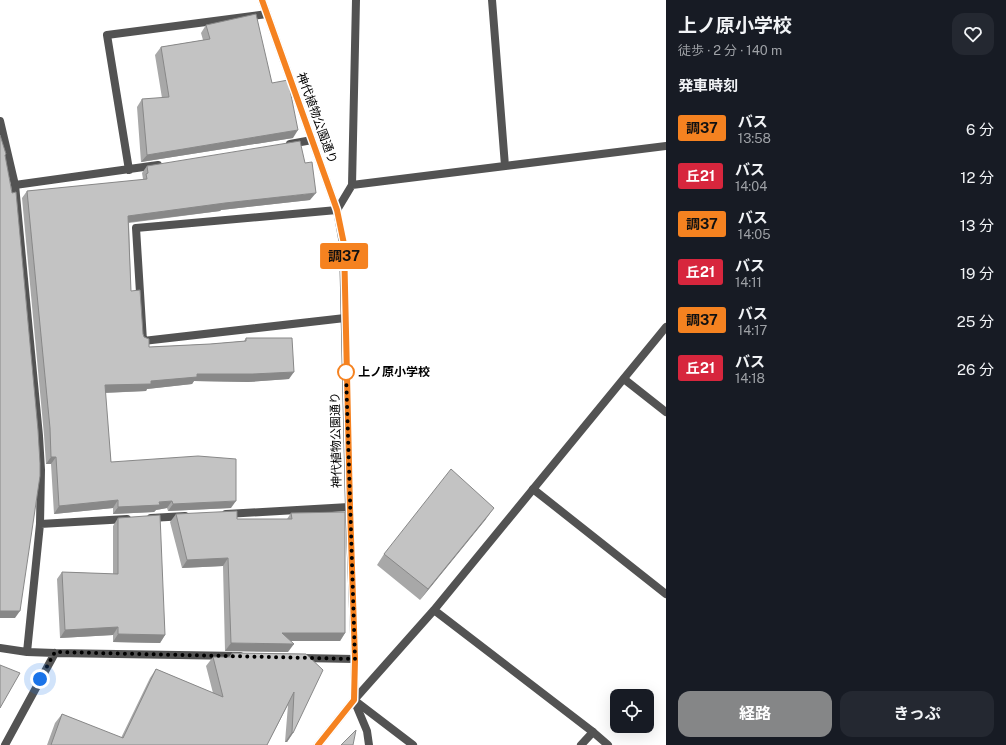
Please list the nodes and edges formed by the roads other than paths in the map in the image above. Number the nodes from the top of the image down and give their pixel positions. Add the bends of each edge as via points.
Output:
1 (262, 0) edge
2 (356, 0) edge
3 (492, 0) edge
4 (267, 14) junction
5 (0, 121) edge
6 (312, 140) junction
7 (282, 145) edge
8 (666, 146) edge
9 (167, 164) edge
10 (505, 166) junction
11 (129, 170) junction
12 (15, 185) junction
13 (352, 185) junction
14 (337, 210) junction
15 (345, 318) junction
16 (666, 328) edge
17 (624, 379) junction
18 (666, 412) edge
19 (534, 489) junction
20 (350, 507) junction
21 (215, 514) edge
22 (191, 516) edge
23 (40, 524) junction
24 (666, 594) edge
25 (434, 610) junction
26 (0, 648) edge
27 (27, 652) junction
28 (55, 652) junction
29 (244, 656) edge
30 (292, 658) edge
31 (355, 659) junction
32 (354, 700) junction
33 (593, 732) junction
34 (5, 745) edge
35 (318, 745) edge
36 (369, 745) edge
37 (413, 745) edge
38 (581, 745) edge
39 (608, 745) edge

1 - 4 street, 神代植物公園通り
2 - 13 street
3 - 10 street
4 - 6 street, 神代植物公園通り
4 - 11 street via 107,35
5 - 12 street
6 - 7 street
6 - 14 street, 神代植物公園通り
8 - 10 street
9 - 11 street
10 - 13 street
11 - 12 street
12 - 23 street via 39,436
13 - 14 street
14 - 15 street, 神代植物公園通り via 344,244
14 - 15 street via 136,228 143,340
15 - 20 street, 神代植物公園通り
16 - 17 street
17 - 18 street
17 - 19 street
19 - 24 street
19 - 25 street
20 - 21 street
20 - 31 street, 神代植物公園通り
22 - 23 street
23 - 27 street
25 - 32 street
25 - 33 street
26 - 27 street
27 - 28 street
28 - 29 street
28 - 34 street
30 - 31 street
31 - 32 street, 神代植物公園通り
32 - 35 street
32 - 36 street
32 - 37 street
33 - 38 street
33 - 39 street

